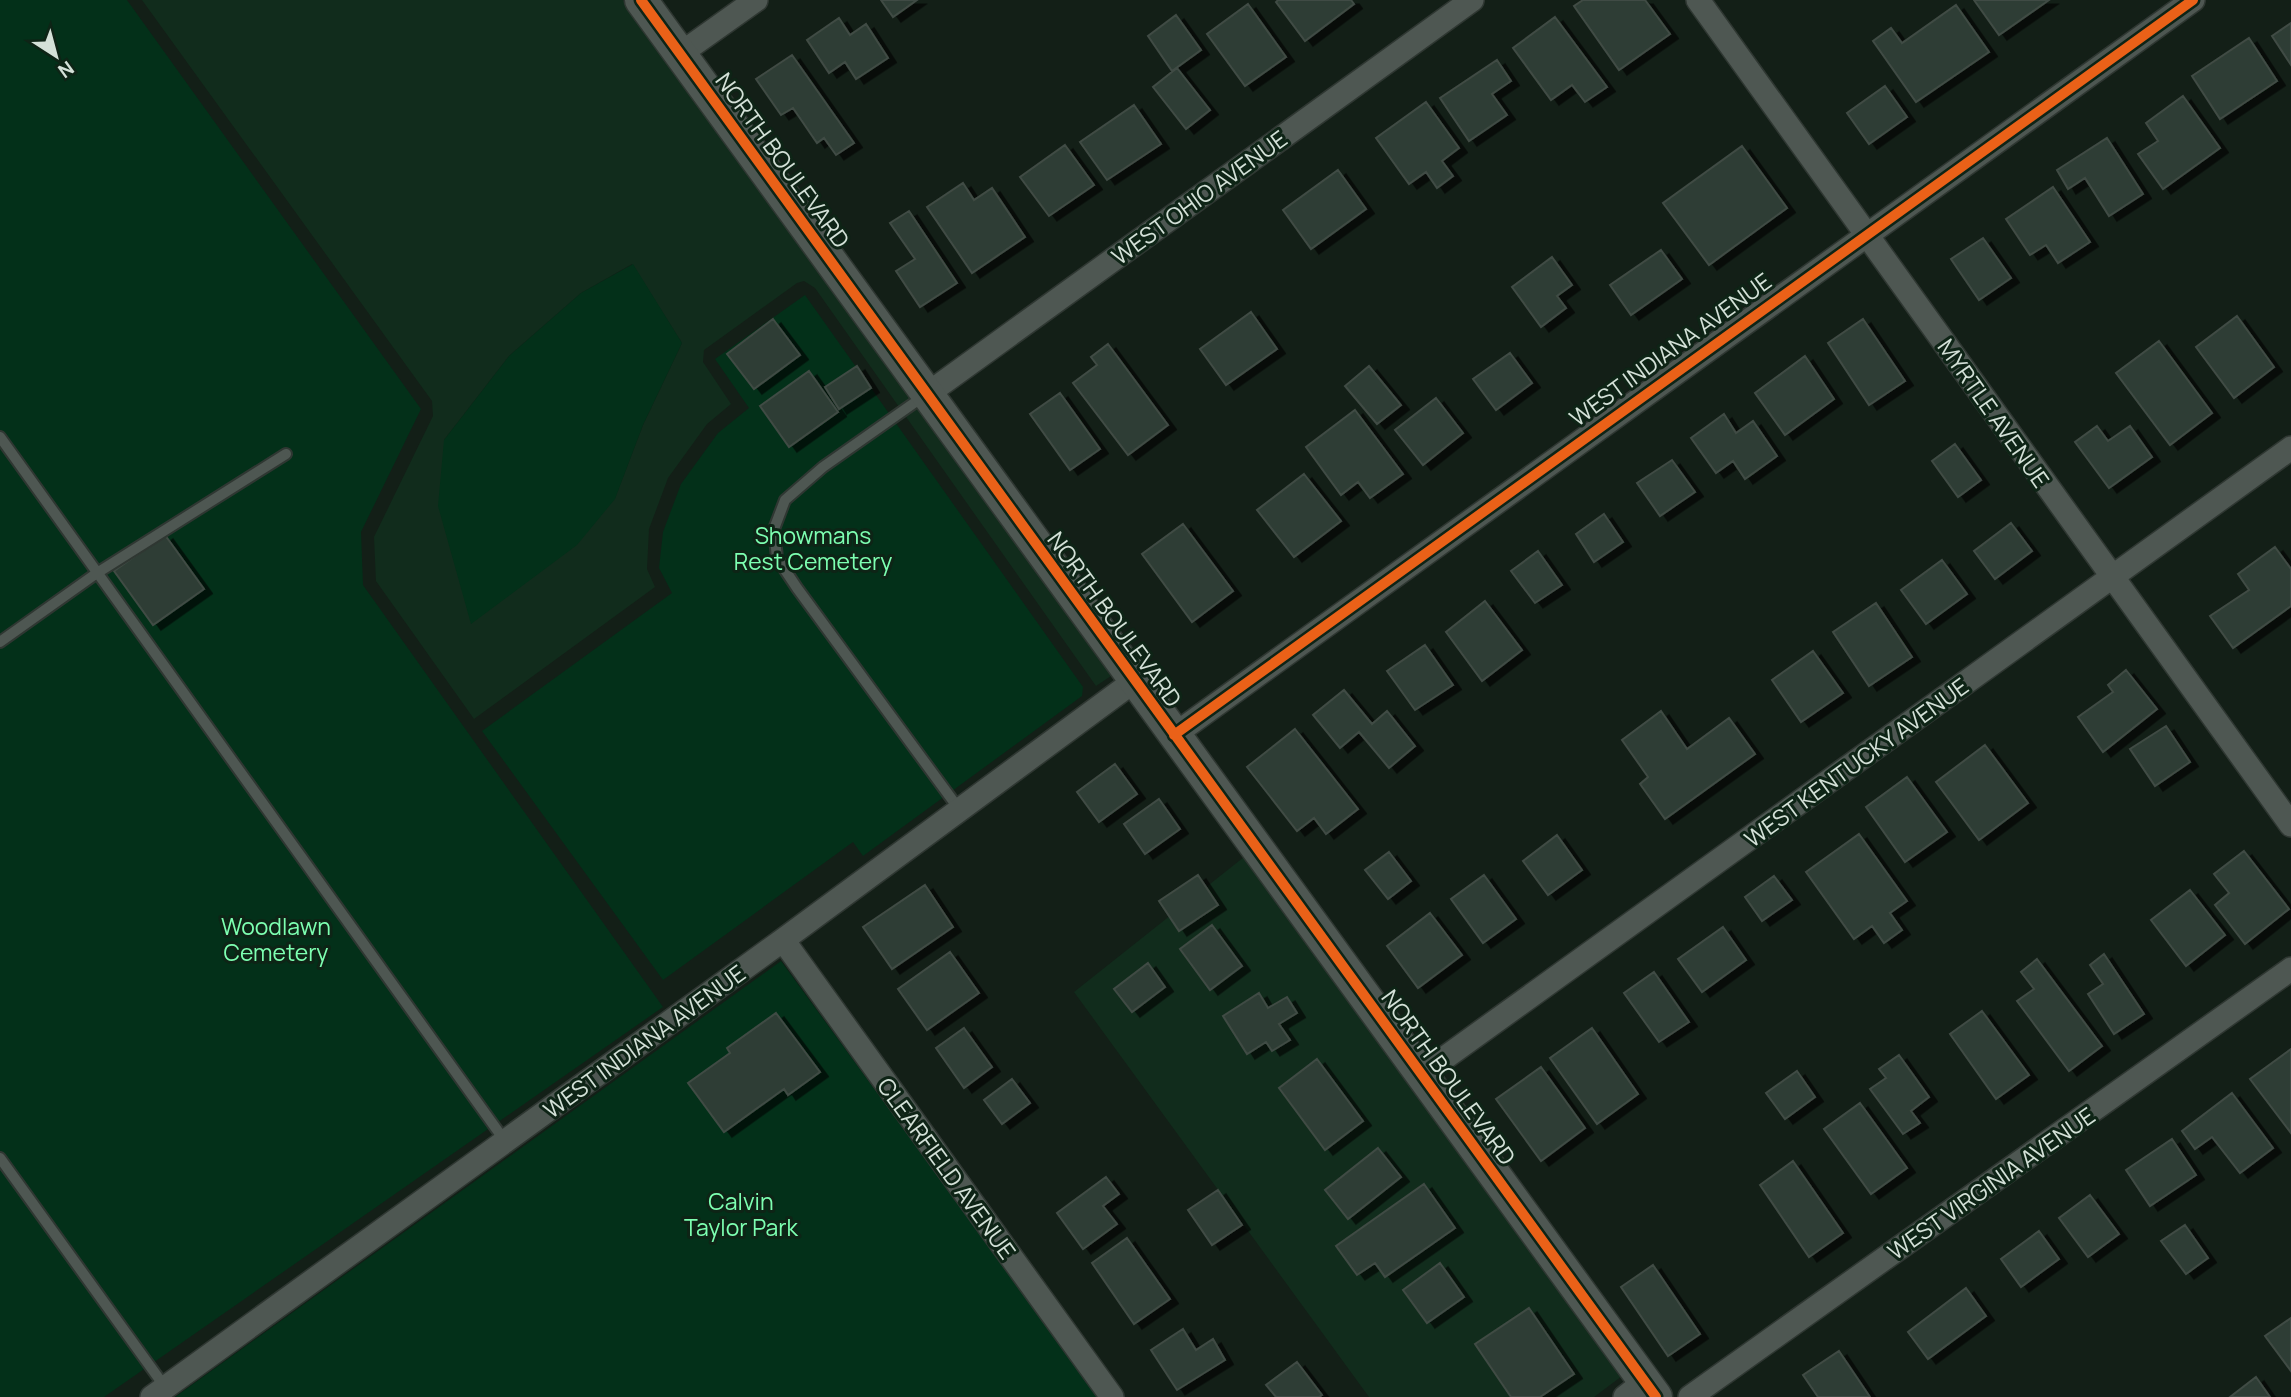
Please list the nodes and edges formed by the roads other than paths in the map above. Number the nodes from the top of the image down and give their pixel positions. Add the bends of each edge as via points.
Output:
1 (641, 0) edge
2 (756, 0) edge
3 (1472, 0) edge
4 (1698, 0) edge
5 (2193, 0) edge
6 (680, 54) junction
7 (1866, 233) junction
8 (926, 395) junction
9 (0, 437) edge
10 (2291, 447) edge
11 (285, 454) dead end
12 (97, 573) junction
13 (2112, 578) junction
14 (0, 642) edge
15 (1133, 681) junction
16 (1174, 735) junction
17 (958, 809) junction
18 (2291, 825) edge
19 (783, 940) junction
20 (2291, 969) edge
21 (1421, 1075) junction
22 (505, 1141) junction
23 (0, 1158) edge
24 (159, 1392) edge
25 (1642, 1392) edge
26 (1112, 1397) edge
27 (1690, 1397) edge

1 - 6 street, NORTH BOULEVARD
2 - 6 street
3 - 8 street, WEST OHIO AVENUE
4 - 7 street, MYRTLE AVENUE
5 - 7 street, WEST INDIANA AVENUE
6 - 8 street, NORTH BOULEVARD
7 - 13 street, MYRTLE AVENUE
7 - 16 street, WEST INDIANA AVENUE
8 - 15 street, NORTH BOULEVARD
8 - 17 lane via 823,467 785,500 774,529 778,558 797,588
9 - 12 lane
10 - 13 street, WEST KENTUCKY AVENUE
11 - 12 lane
12 - 14 lane
12 - 22 lane
13 - 18 street, MYRTLE AVENUE
13 - 21 street, WEST KENTUCKY AVENUE
15 - 16 street, NORTH BOULEVARD
15 - 17 street, WEST INDIANA AVENUE
16 - 21 street, NORTH BOULEVARD
17 - 19 street, WEST INDIANA AVENUE
19 - 22 street, WEST INDIANA AVENUE
19 - 26 street, CLEARFIELD AVENUE
20 - 27 street, WEST VIRGINIA AVENUE
21 - 25 street, NORTH BOULEVARD
22 - 24 street, WEST INDIANA AVENUE
23 - 24 lane

